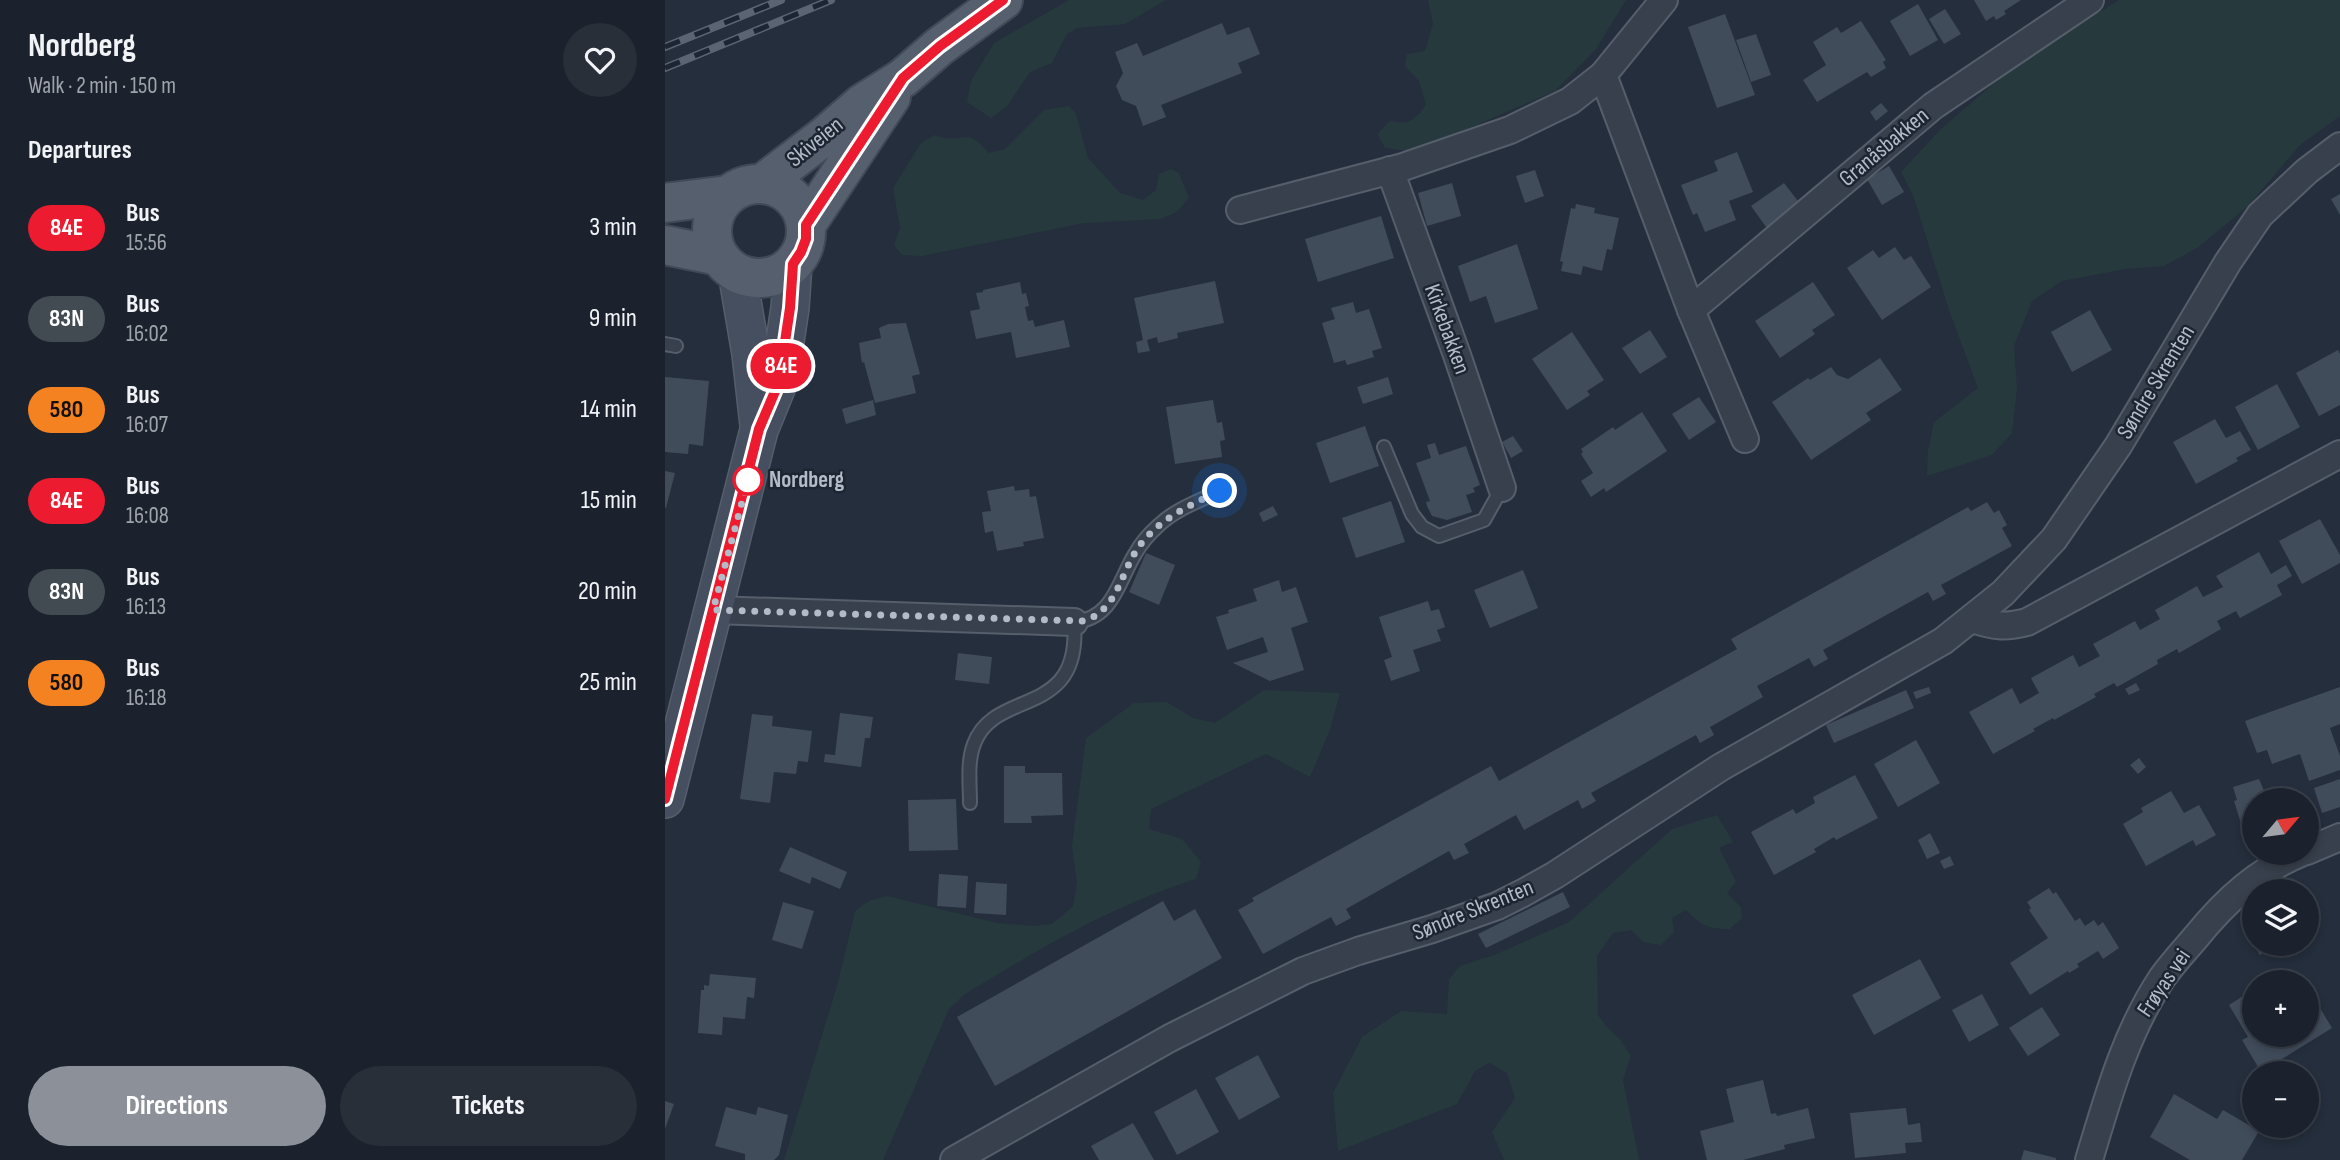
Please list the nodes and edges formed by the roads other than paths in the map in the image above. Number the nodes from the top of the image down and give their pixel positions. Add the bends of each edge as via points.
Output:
1 (1003, 0) edge
2 (1664, 0) edge
3 (2090, 0) edge
4 (1603, 75) junction
5 (903, 78) junction
6 (2340, 146) edge
7 (1390, 170) junction
8 (745, 189) junction
9 (665, 203) edge
10 (1240, 210) dead end
11 (806, 225) junction
12 (665, 245) edge
13 (728, 264) junction
14 (793, 264) junction
15 (1691, 310) junction
16 (759, 429) junction
17 (1745, 439) dead end
18 (1384, 447) dead end
19 (2340, 453) edge
20 (1502, 488) joint
21 (1220, 491) dead end
22 (713, 610) junction
23 (1972, 619) junction
24 (1074, 622) junction
25 (665, 799) edge
26 (970, 803) dead end
27 (2340, 837) edge
28 (2319, 846) edge
29 (2276, 865) edge
30 (954, 1160) edge
31 (2089, 1160) edge

1 - 5 main road, Skiveien
2 - 4 street
3 - 15 street, Granåsbakken via 1933,106
4 - 7 street via 1570,101 1510,130
4 - 15 street
5 - 8 main road, Skiveien
5 - 11 main road, Skiveien
6 - 23 street, Søndre Skrenten via 2260,215 2118,446 2054,539 2015,583
7 - 10 street
7 - 20 street, Kirkebakken
8 - 9 main road
8 - 11 main road via 777,188 791,196
8 - 13 main road via 717,208 712,224 713,240
11 - 14 main road via 806,239
12 - 13 main road
13 - 14 main road via 751,278 781,273
13 - 16 main road via 751,354
14 - 16 main road via 779,382
15 - 17 street
16 - 22 main road
18 - 20 lane via 1412,514 1422,527 1439,536 1484,520
19 - 23 street via 2027,622 2009,627
21 - 24 lane via 1159,524 1134,555 1107,608
22 - 24 street
22 - 25 main road
23 - 30 street, Søndre Skrenten via 1916,658 1729,763 1524,893 1303,971 1170,1038
24 - 26 lane via 1073,660 1062,679 1042,695 993,720 974,743
27 - 28 street, Frøyas vei
29 - 31 street, Frøyas vei via 2232,897 2163,977 2132,1034

